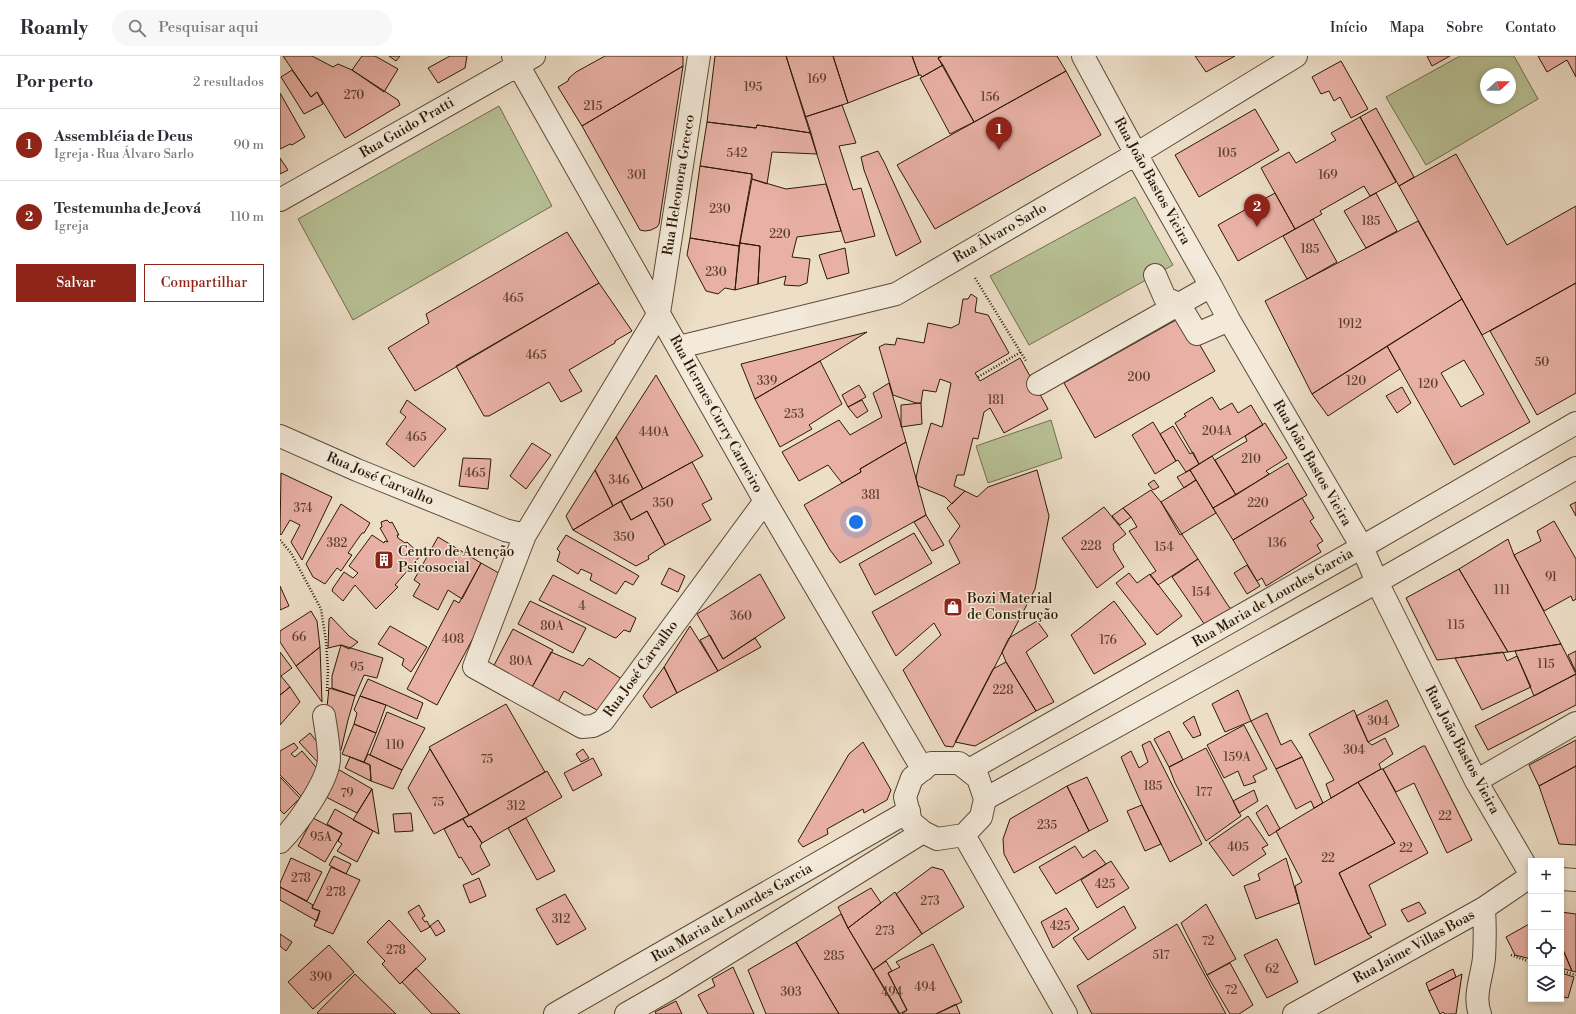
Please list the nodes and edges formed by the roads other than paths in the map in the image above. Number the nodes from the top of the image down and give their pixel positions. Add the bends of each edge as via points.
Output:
1 (699, 56) edge
2 (1083, 56) edge
3 (1296, 56) edge
4 (522, 59) edge
5 (1136, 154) junction
6 (280, 200) edge
7 (1155, 275) dead end
8 (1211, 286) junction
9 (1179, 304) junction
10 (659, 313) junction
11 (1229, 320) junction
12 (679, 347) junction
13 (1038, 384) road end
14 (1576, 423) edge
15 (280, 436) edge
16 (1576, 468) edge
17 (765, 501) junction
18 (525, 535) junction
19 (1362, 547) junction
20 (1377, 582) junction
21 (324, 716) road end
22 (1576, 722) edge
23 (922, 770) junction
24 (969, 770) junction
25 (1476, 781) junction
26 (985, 799) junction
27 (908, 811) junction
28 (923, 832) junction
29 (964, 835) junction
30 (280, 842) edge
31 (1528, 871) edge
32 (1528, 878) edge
33 (1564, 879) edge
34 (1576, 880) edge
35 (1484, 908) junction
36 (555, 1014) edge
37 (626, 1014) edge
38 (1066, 1014) edge
39 (1294, 1014) edge
40 (1480, 1014) edge

1 - 10 street, Rua Heleonora Grecco
2 - 5 street, Rua João Bastos Vieira
3 - 5 street, Rua Álvaro Sarlo
4 - 6 street, Rua Guido Pratti
4 - 10 street, Rua Hermes Curry Carneiro
5 - 8 street, Rua João Bastos Vieira
5 - 12 street, Rua Álvaro Sarlo via 896,294
7 - 9 street via 1165,298
8 - 9 street
8 - 11 street, Rua João Bastos Vieira
9 - 11 street via 1197,334
9 - 13 street
10 - 12 street, Rua Hermes Curry Carneiro
10 - 18 street, Rua José Carvalho
11 - 19 street, Rua João Bastos Vieira
12 - 17 street, Rua Hermes Curry Carneiro
14 - 19 street, Rua Maria de Lourdes Garcia
15 - 18 street, Rua José Carvalho via 505,530
16 - 20 street
17 - 18 street, Rua José Carvalho via 603,721 593,726 582,726 474,667
17 - 23 street, Rua Hermes Curry Carneiro
19 - 20 street, Rua João Bastos Vieira
19 - 24 street, Rua Maria de Lourdes Garcia
20 - 25 street, Rua João Bastos Vieira
20 - 26 street
21 - 30 street via 329,760 325,776 310,804
22 - 25 street
23 - 24 street via 931,762 959,763
23 - 27 street via 912,778 905,797
24 - 26 street via 978,778
25 - 31 street, Rua João Bastos Vieira
26 - 29 street via 981,818
27 - 28 street via 911,822
27 - 36 street, Rua Maria de Lourdes Garcia
28 - 29 street via 936,840
28 - 37 street, Rua Maria de Lourdes Garcia
29 - 38 street
32 - 35 street, Rua Jaime Villas Boas
33 - 34 street
35 - 39 street, Rua Jaime Villas Boas
35 - 40 street via 1484,961 1477,1006

